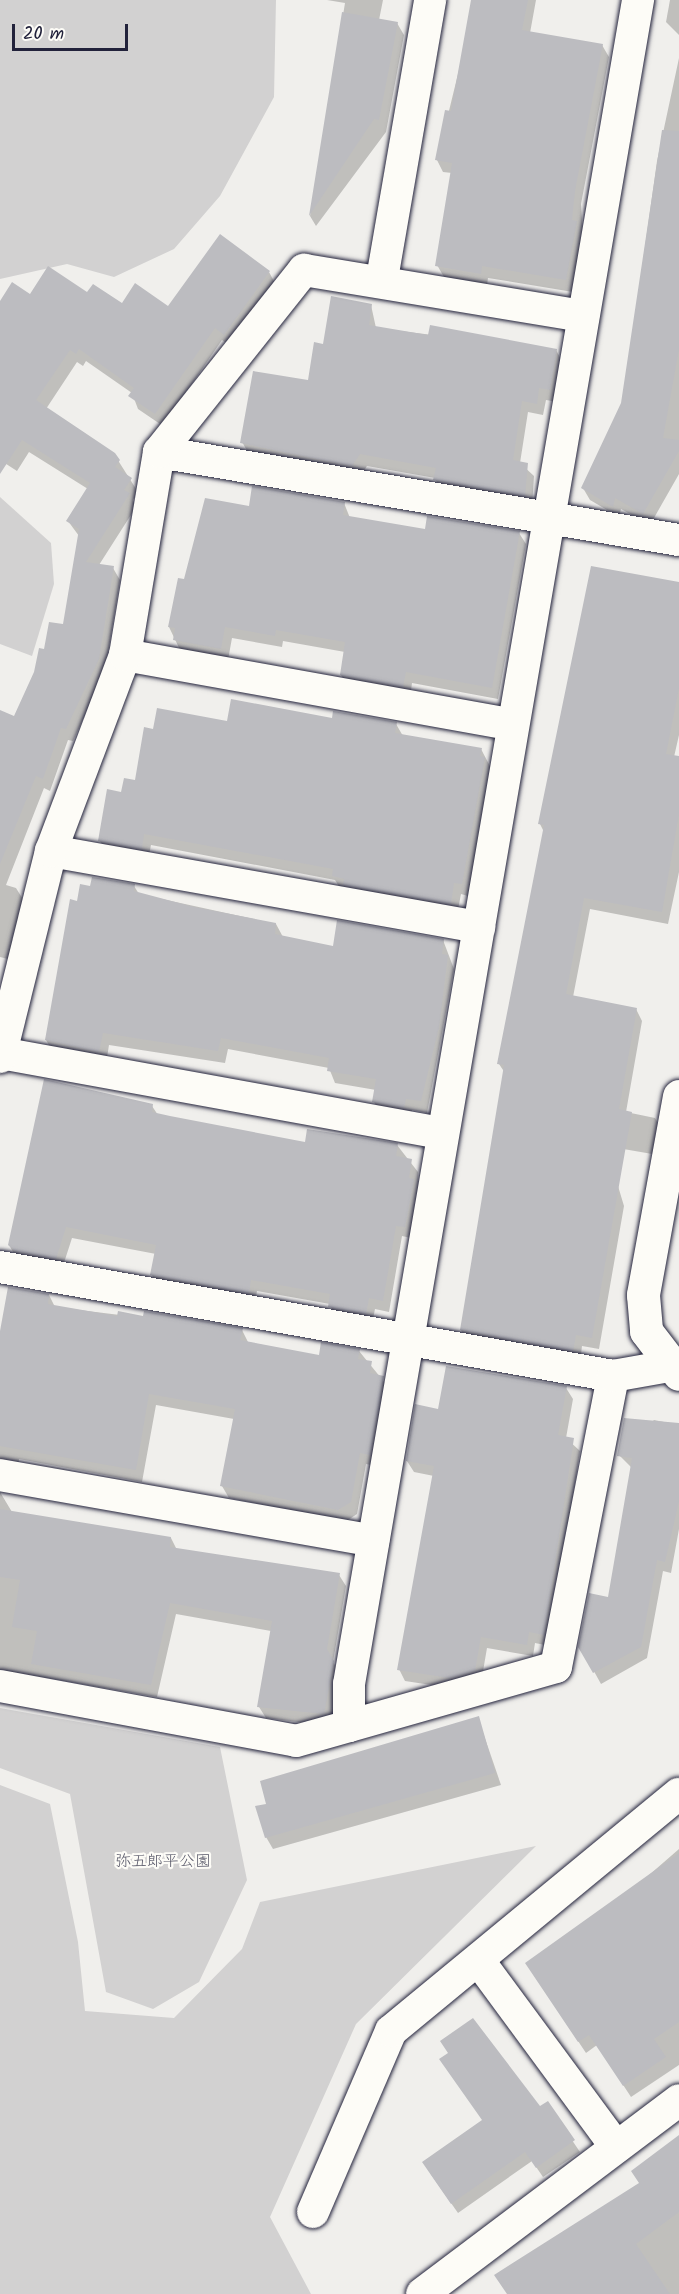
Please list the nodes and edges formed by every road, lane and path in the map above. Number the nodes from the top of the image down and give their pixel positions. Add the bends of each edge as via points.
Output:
1 (430, 0) edge
2 (638, 0) edge
3 (382, 279) junction
4 (583, 316) junction
5 (159, 452) junction
6 (549, 515) junction
7 (679, 540) edge
8 (125, 655) junction
9 (513, 725) junction
10 (51, 851) junction
11 (479, 927) junction
12 (0, 1055) edge
13 (679, 1095) edge
14 (443, 1133) junction
15 (672, 1172) edge
16 (0, 1267) edge
17 (408, 1338) junction
18 (674, 1370) edge
19 (614, 1376) junction
20 (0, 1475) edge
21 (373, 1541) junction
22 (0, 1686) edge
23 (349, 1726) junction
24 (679, 1794) edge
25 (479, 1961) junction
26 (679, 2100) edge
27 (616, 2147) junction
28 (313, 2212) dead end
29 (422, 2294) edge

1 - 3 street
2 - 4 street
3 - 4 street
3 - 5 street via 304,270
4 - 6 street
5 - 6 street
5 - 8 street
6 - 7 street
6 - 9 street
8 - 9 street
8 - 10 street
9 - 11 street
10 - 11 street
10 - 12 street
11 - 14 street
12 - 14 street
13 - 15 street
14 - 17 street
15 - 18 street via 643,1295 646,1331
16 - 17 street
17 - 19 street
17 - 21 street
18 - 19 street
19 - 23 street via 556,1667
20 - 21 street
21 - 23 street via 349,1684
22 - 23 street via 296,1742
24 - 25 street
25 - 27 street
25 - 28 street via 391,2031
26 - 27 street
27 - 29 street

